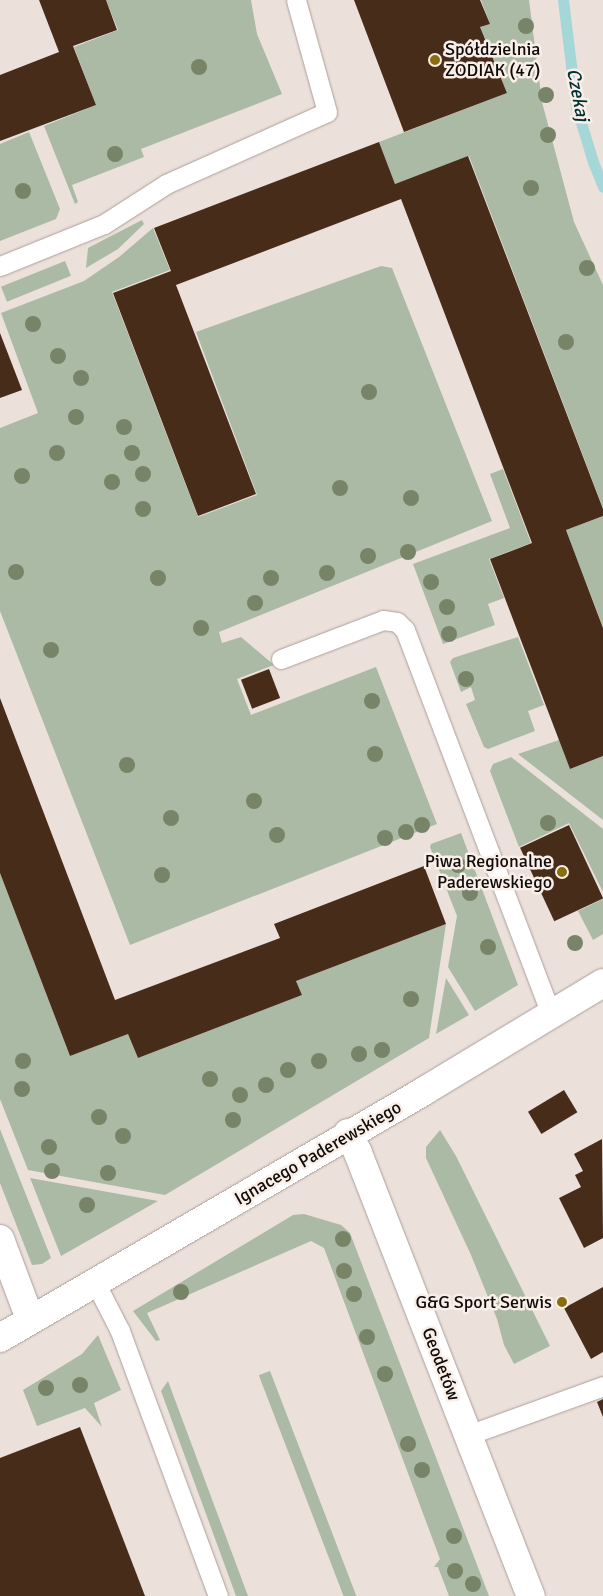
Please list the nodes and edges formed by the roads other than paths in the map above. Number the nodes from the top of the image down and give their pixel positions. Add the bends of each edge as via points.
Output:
1 (296, 0) edge
2 (0, 266) edge
3 (281, 659) dead end
4 (603, 983) edge
5 (551, 1014) junction
6 (348, 1133) junction
7 (0, 1238) edge
8 (96, 1284) junction
9 (30, 1319) junction
10 (0, 1330) edge
11 (0, 1338) edge
12 (603, 1386) edge
13 (468, 1435) junction
14 (218, 1596) edge
15 (531, 1596) edge

1 - 2 lane via 327,112 166,184 104,224
3 - 5 lane via 382,620 393,621 405,630
4 - 5 street, Ignacego Paderewskiego
5 - 6 street, Ignacego Paderewskiego
6 - 8 street, Ignacego Paderewskiego
6 - 13 street, Geodetów
7 - 9 street
8 - 9 street, Ignacego Paderewskiego
8 - 14 lane via 120,1332
9 - 10 street, Ignacego Paderewskiego
9 - 11 street, Ignacego Paderewskiego
12 - 13 lane
13 - 15 street, Geodetów

